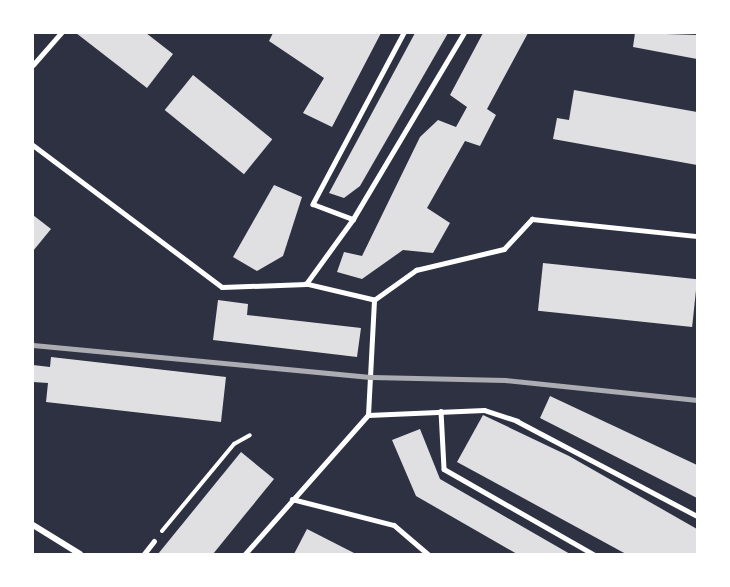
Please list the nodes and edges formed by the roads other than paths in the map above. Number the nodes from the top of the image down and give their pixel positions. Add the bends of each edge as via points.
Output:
1 (61, 33) edge
2 (404, 33) edge
3 (464, 33) edge
4 (33, 64) edge
5 (33, 145) edge
6 (353, 219) junction
7 (697, 236) edge
8 (306, 284) junction
9 (374, 300) junction
10 (441, 411) junction
11 (368, 415) junction
12 (292, 499) junction
13 (697, 516) edge
14 (33, 525) edge
15 (154, 541) road end
16 (80, 554) edge
17 (144, 554) edge
18 (245, 554) edge
19 (428, 554) edge
20 (593, 554) edge

1 - 4 lane
2 - 6 lane via 313,204
3 - 6 lane
5 - 8 lane via 222,288
6 - 8 lane
7 - 9 lane via 532,219 504,249 416,270
8 - 9 lane
9 - 11 lane
10 - 11 lane
10 - 13 lane via 484,410 517,421
10 - 20 lane via 444,469
11 - 12 lane
12 - 18 lane
12 - 19 lane via 394,525
14 - 16 street
15 - 17 lane

